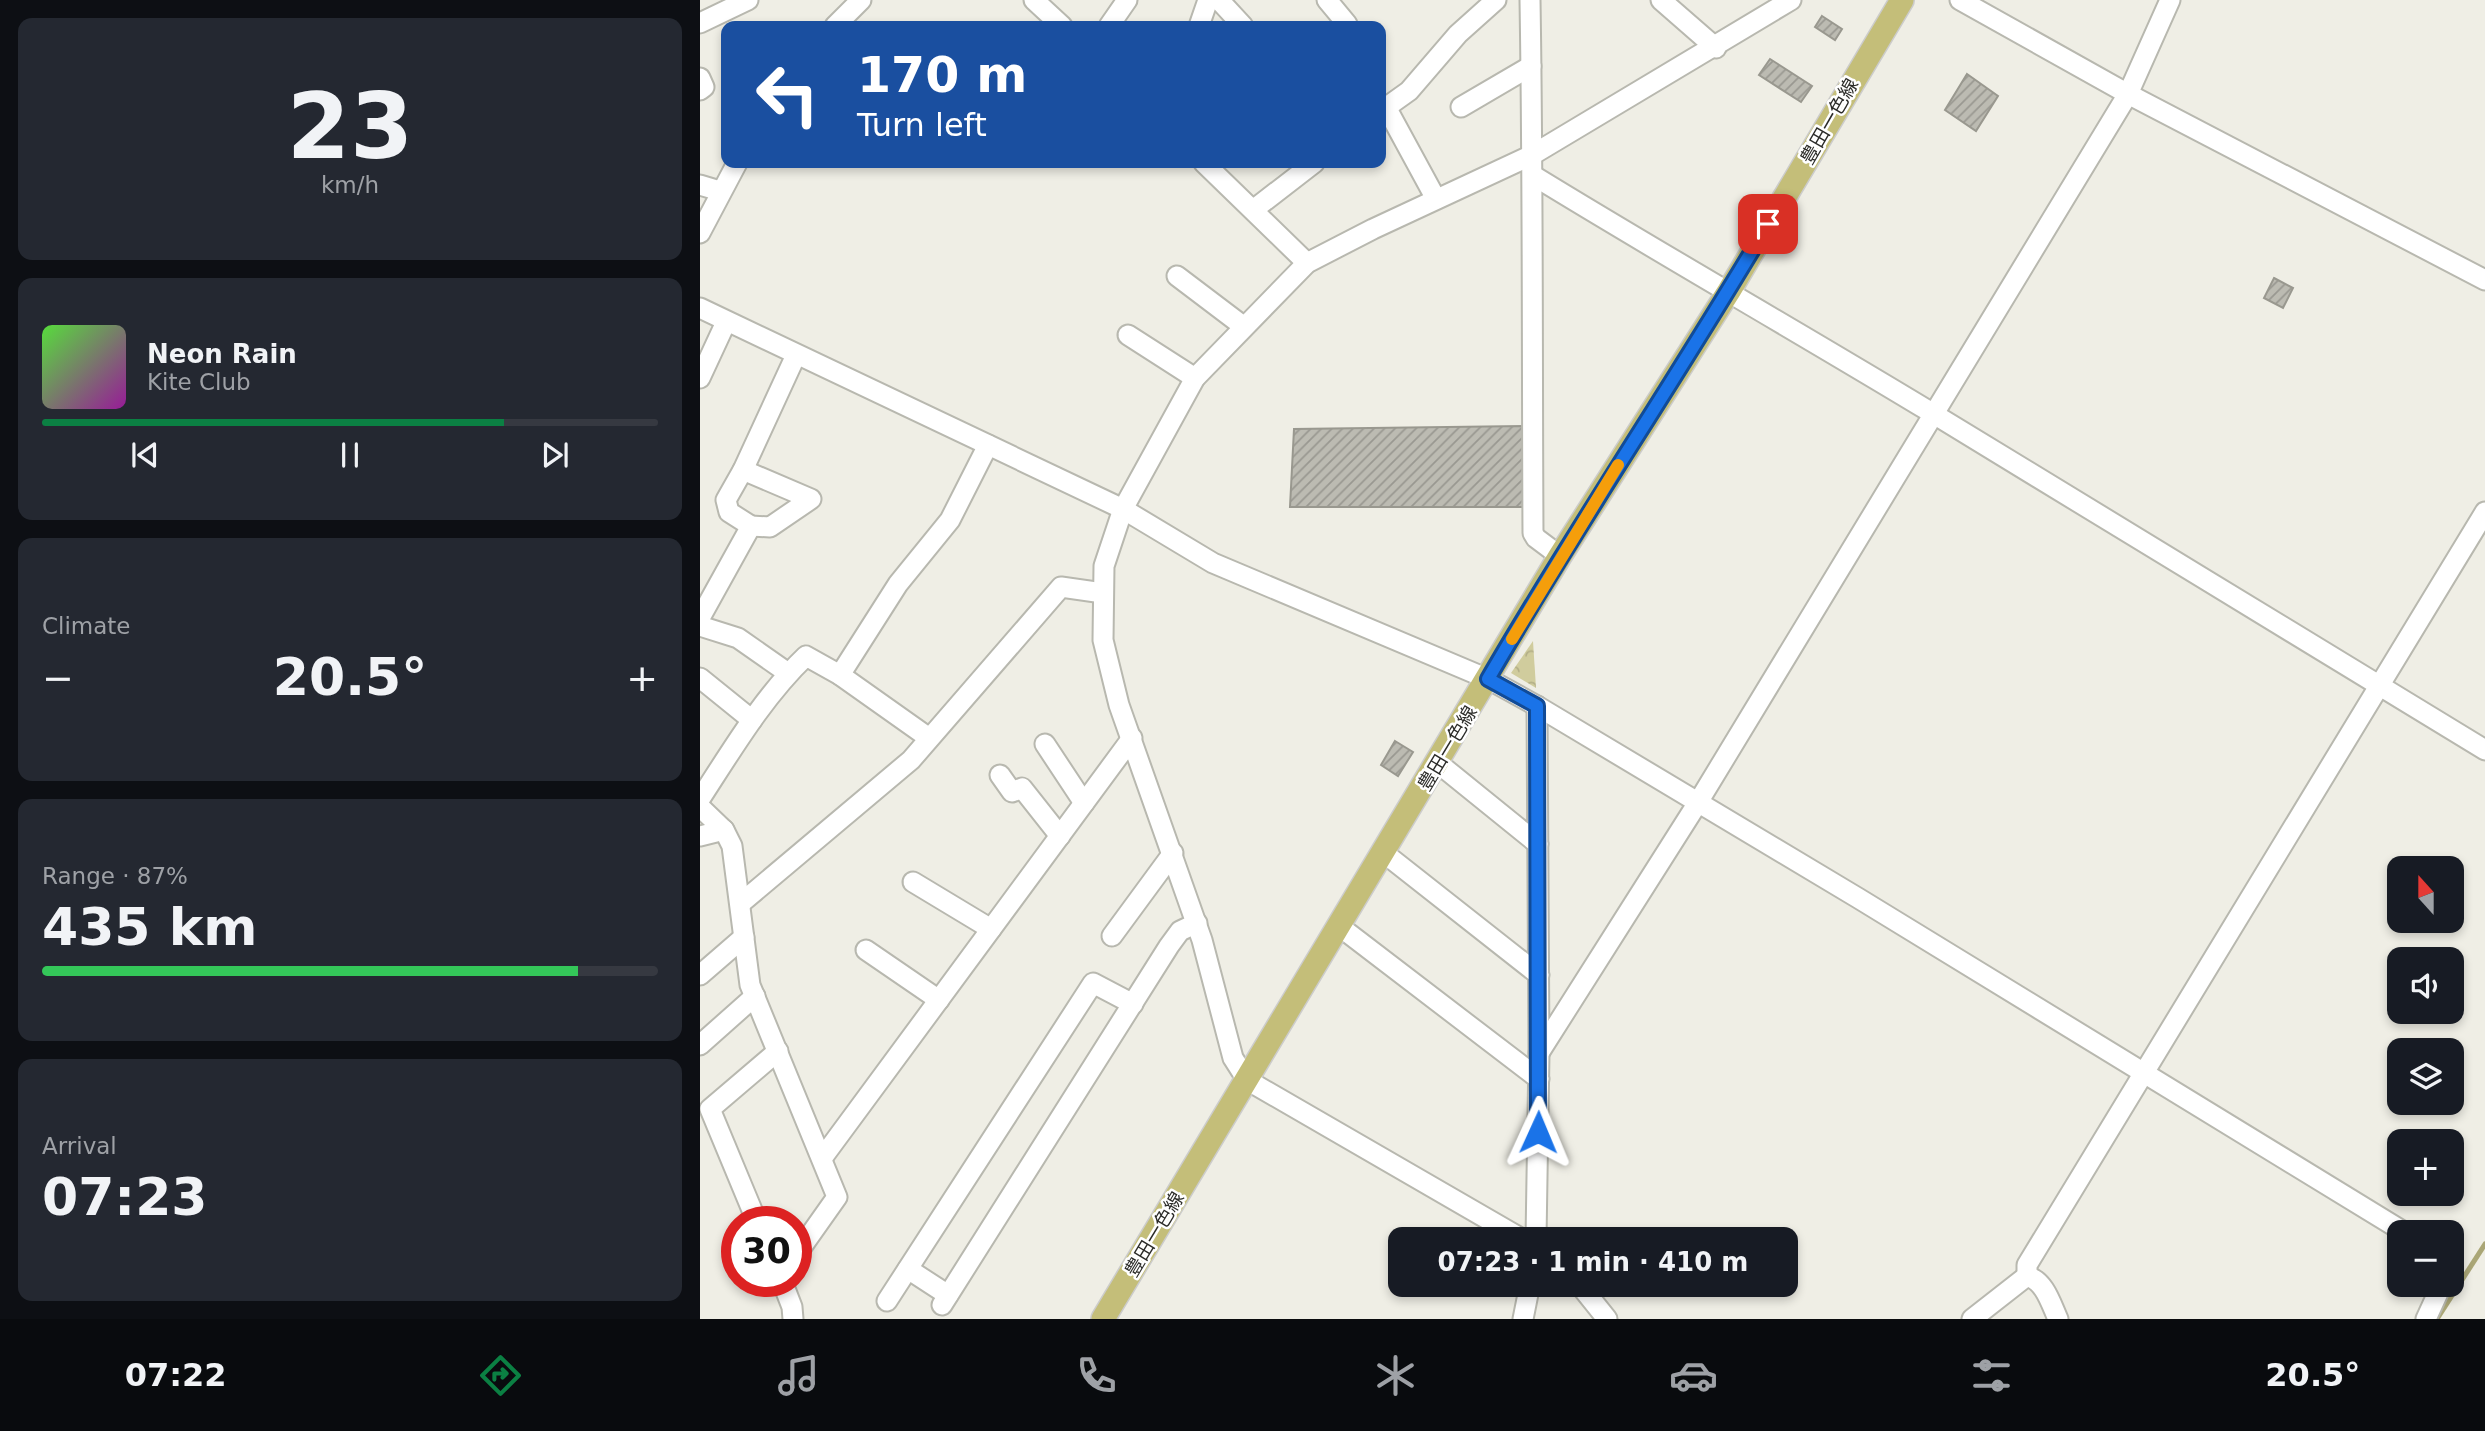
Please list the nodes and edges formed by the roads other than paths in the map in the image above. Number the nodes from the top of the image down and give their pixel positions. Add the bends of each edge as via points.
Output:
1 (748, 0) edge
2 (862, 0) edge
3 (1034, 0) edge
4 (1128, 0) edge
5 (1208, 0) edge
6 (1219, 0) edge
7 (1327, 0) edge
8 (1496, 0) edge
9 (1530, 0) edge
10 (1661, 0) edge
11 (1791, 0) edge
12 (1902, 0) edge
13 (1960, 0) edge
14 (2170, 0) edge
15 (840, 21) edge
16 (1057, 21) edge
17 (1113, 21) edge
18 (1201, 21) edge
19 (1238, 21) edge
20 (1345, 21) edge
21 (700, 23) edge
22 (1716, 48) junction
23 (1531, 66) junction
24 (700, 78) edge
25 (700, 90) edge
26 (2128, 94) junction
27 (1386, 107) edge
28 (1461, 107) dead end
29 (1386, 114) edge
30 (1532, 155) junction
31 (734, 168) edge
32 (1209, 168) edge
33 (1298, 170) edge
34 (1534, 176) junction
35 (700, 185) edge
36 (720, 191) junction
37 (1436, 199) junction
38 (1253, 211) junction
39 (700, 233) edge
40 (1307, 263) junction
41 (1177, 275) dead end
42 (2485, 280) edge
43 (1729, 291) junction
44 (700, 308) edge
45 (726, 322) junction
46 (1243, 326) junction
47 (1128, 334) dead end
48 (796, 355) junction
49 (700, 378) edge
50 (1195, 378) junction
51 (1933, 413) junction
52 (988, 445) junction
53 (743, 470) junction
54 (1124, 509) junction
55 (2485, 512) edge
56 (751, 526) junction
57 (1560, 556) junction
58 (1103, 593) junction
59 (700, 618) edge
60 (700, 626) edge
61 (789, 673) junction
62 (840, 675) junction
63 (700, 678) edge
64 (1488, 679) junction
65 (2378, 686) junction
66 (1537, 706) junction
67 (752, 720) junction
68 (929, 738) junction
69 (1132, 738) junction
70 (1045, 744) dead end
71 (2485, 750) edge
72 (1438, 763) junction
73 (1000, 775) dead end
74 (700, 799) edge
75 (1084, 803) junction
76 (1697, 804) junction
77 (700, 807) edge
78 (724, 830) junction
79 (700, 836) edge
80 (1060, 836) junction
81 (1538, 844) junction
82 (1173, 853) junction
83 (1384, 853) junction
84 (914, 882) dead end
85 (741, 903) junction
86 (1197, 923) junction
87 (1339, 926) junction
88 (991, 929) junction
89 (1112, 936) dead end
90 (744, 937) junction
91 (866, 950) dead end
92 (700, 975) edge
93 (1539, 975) junction
94 (755, 996) junction
95 (939, 1000) junction
96 (1133, 1004) junction
97 (700, 1045) edge
98 (778, 1051) junction
99 (1539, 1053) junction
100 (2145, 1074) junction
101 (1539, 1079) junction
102 (1247, 1080) junction
103 (823, 1157) junction
104 (750, 1206) edge
105 (2387, 1222) edge
106 (1501, 1227) edge
107 (1536, 1227) edge
108 (812, 1232) edge
109 (908, 1269) junction
110 (2027, 1276) junction
111 (788, 1297) edge
112 (1527, 1297) edge
113 (1589, 1297) edge
114 (2436, 1297) edge
115 (887, 1301) dead end
116 (793, 1319) edge
117 (1103, 1319) edge
118 (1523, 1319) edge
119 (1606, 1319) edge
120 (1972, 1319) edge
121 (2058, 1319) edge
122 (2426, 1319) edge

1 - 21 street
2 - 15 street
3 - 16 street
4 - 17 street
5 - 18 street
6 - 19 street
7 - 20 street
8 - 27 street via 1458,34 1409,91
9 - 23 street
10 - 22 street
11 - 22 street
12 - 43 main road, 豊田一色線
13 - 26 street
14 - 26 street
22 - 30 street
23 - 28 street
23 - 30 street
24 - 25 street via 704,87
26 - 42 street
26 - 51 street
29 - 37 street
30 - 34 street
30 - 37 street
31 - 36 street
32 - 38 street
33 - 38 street
34 - 43 street
34 - 57 street via 1533,533
35 - 36 street
36 - 39 street
37 - 40 street
38 - 40 street
40 - 46 street
41 - 46 street
43 - 51 street
43 - 57 main road, 豊田一色線
44 - 45 street
45 - 48 street
45 - 49 street
46 - 50 street
47 - 50 street
48 - 52 street
48 - 53 street
50 - 54 street
51 - 65 street
51 - 76 street
52 - 54 street
52 - 62 street via 950,520 898,584
53 - 56 street via 726,500 730,512
53 - 56 street via 811,499 770,527
54 - 58 street via 1104,566
54 - 64 street via 1213,563
55 - 65 street
56 - 59 street
57 - 64 main road, 豊田一色線
58 - 68 street via 1061,587
58 - 69 street via 1103,640
60 - 61 street via 745,641
61 - 62 street via 806,656
61 - 67 street
62 - 68 street
63 - 67 street
64 - 66 street
64 - 72 main road, 豊田一色線
65 - 71 street
65 - 100 street
66 - 76 street
66 - 81 street
67 - 74 street
68 - 85 street via 911,760
69 - 75 street
69 - 82 street
70 - 75 street
72 - 81 street
72 - 83 main road, 豊田一色線
73 - 80 street via 1012,792 1022,788
75 - 80 street
76 - 99 street
76 - 100 street
77 - 78 street
78 - 79 street
78 - 85 street via 732,846
80 - 88 street
81 - 93 street
82 - 86 street
82 - 89 street
83 - 87 main road, 豊田一色線
83 - 93 street
84 - 88 street
85 - 90 street
86 - 96 street via 1180,931
86 - 102 street via 1233,1058
87 - 101 street
87 - 102 main road, 豊田一色線
88 - 95 street
90 - 92 street
90 - 94 street
91 - 95 street
93 - 99 street
94 - 97 street
94 - 98 street
95 - 103 street
96 - 109 street via 1093,982
96 - 109 street via 945,1300
98 - 103 street
98 - 104 street via 710,1109
99 - 101 street
100 - 105 street
100 - 110 street via 2027,1265
101 - 107 street
102 - 106 street
102 - 117 main road, 豊田一色線
103 - 108 street via 837,1197
109 - 115 street
110 - 120 street
110 - 121 street via 2035,1278 2048,1295
111 - 116 street
112 - 118 street
113 - 119 street
114 - 122 street

